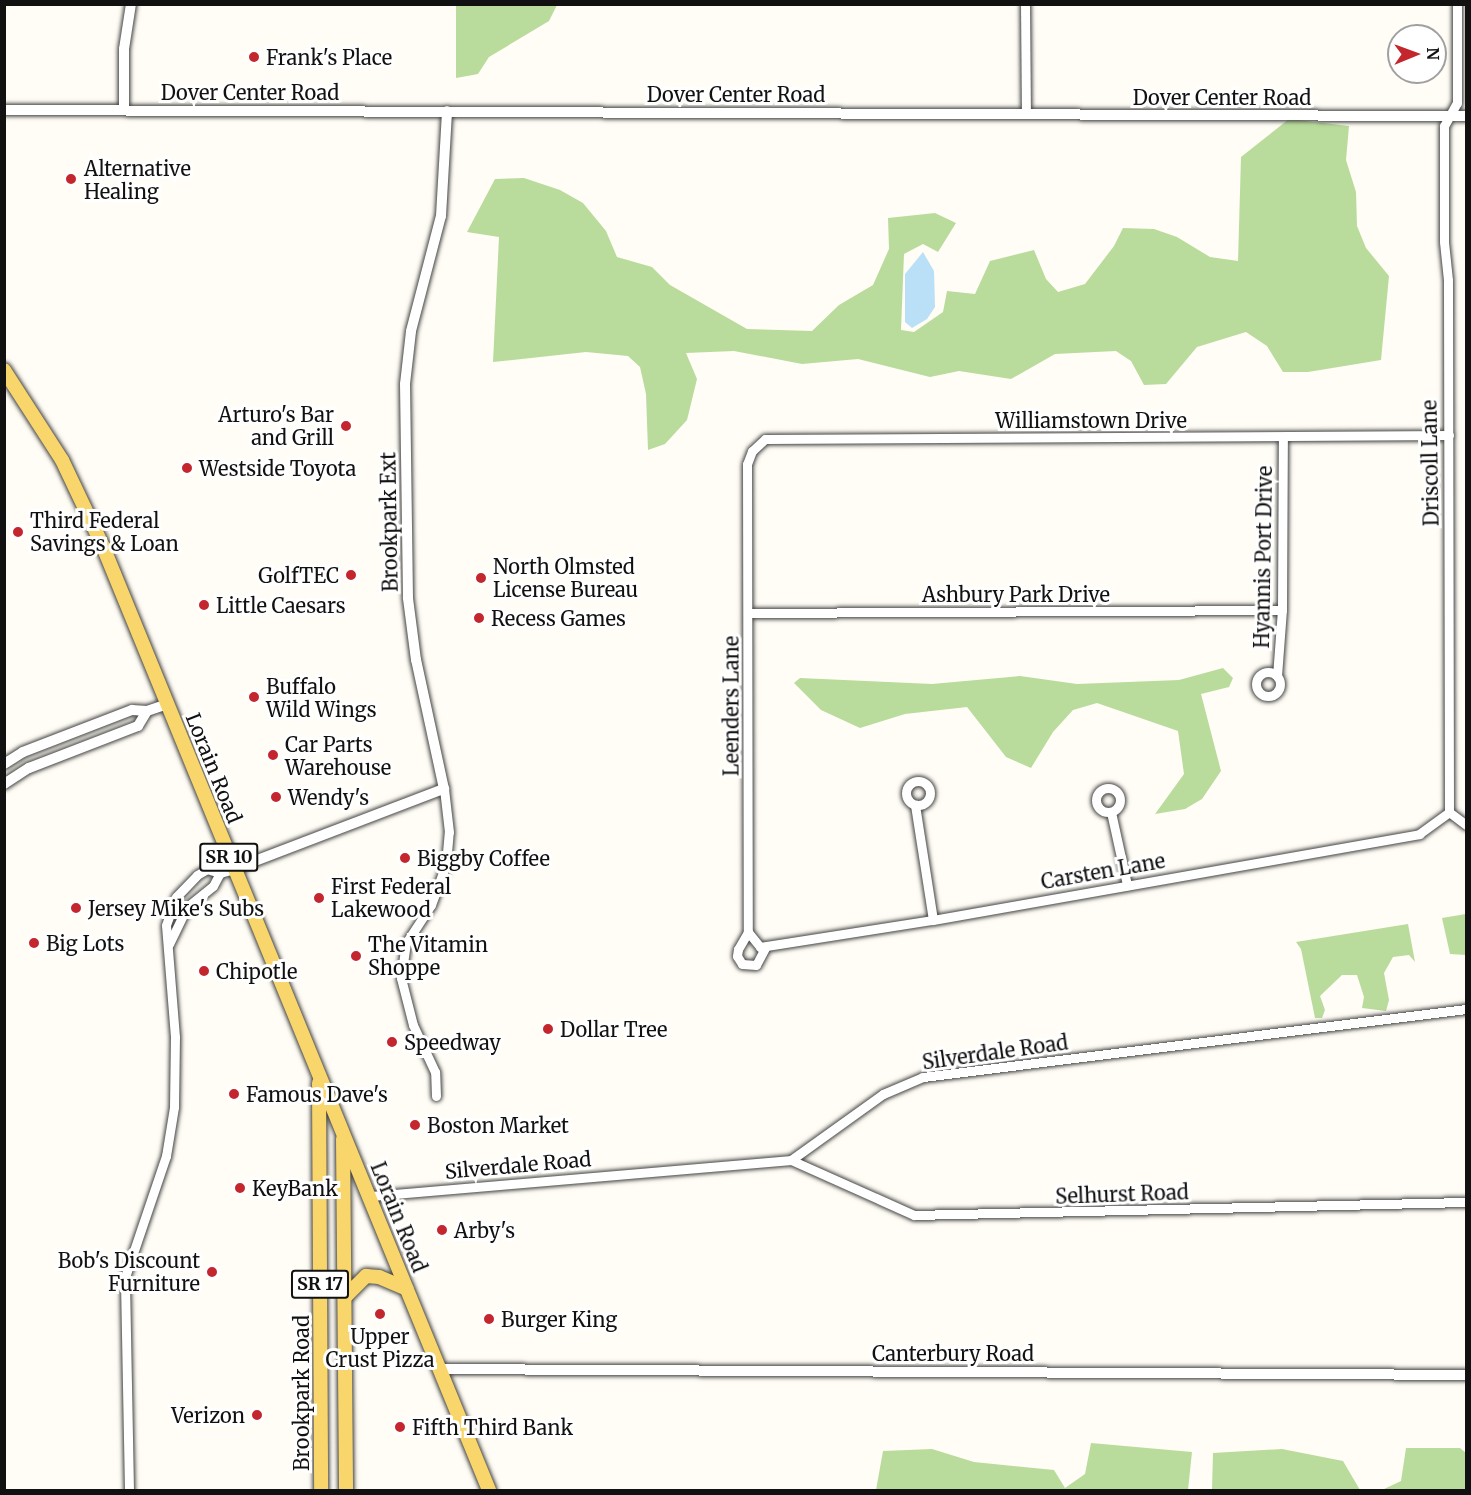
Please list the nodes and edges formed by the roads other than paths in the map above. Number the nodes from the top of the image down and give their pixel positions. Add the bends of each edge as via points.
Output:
1 (131, 4) edge
2 (1025, 4) edge
3 (1457, 4) edge
4 (124, 109) junction
5 (4, 110) edge
6 (447, 111) junction
7 (1026, 112) junction
8 (1450, 116) junction
9 (1467, 116) edge
10 (4, 370) edge
11 (1449, 435) junction
12 (1283, 438) junction
13 (747, 464) joint
14 (1282, 610) junction
15 (749, 613) junction
16 (1277, 676) dead end
17 (167, 704) junction
18 (147, 711) junction
19 (4, 764) edge
20 (4, 784) edge
21 (444, 789) junction
22 (915, 805) dead end
23 (1111, 812) dead end
24 (1449, 812) junction
25 (1467, 825) edge
26 (234, 869) junction
27 (219, 873) junction
28 (1127, 885) junction
29 (933, 920) junction
30 (748, 932) junction
31 (169, 944) junction
32 (761, 946) junction
33 (1467, 1010) edge
34 (319, 1078) junction
35 (436, 1096) dead end
36 (343, 1134) junction
37 (791, 1160) junction
38 (371, 1196) junction
39 (1467, 1202) edge
40 (408, 1289) junction
41 (345, 1297) junction
42 (438, 1369) junction
43 (1467, 1375) edge
44 (129, 1491) edge
45 (321, 1491) edge
46 (346, 1491) edge
47 (489, 1491) edge

1 - 4 street via 124,50
2 - 7 street
3 - 8 street, Driscoll Lane via 1457,103
4 - 5 street, Dover Center Road
4 - 6 street, Dover Center Road
6 - 7 street, Dover Center Road
6 - 21 street, Brookpark Ext via 441,216 411,331 405,384 408,598 416,660
7 - 8 street, Dover Center Road
8 - 9 street, Dover Center Road
8 - 11 street, Driscoll Lane via 1444,126 1443,160
10 - 17 main road, Lorain Road / SR 10 via 62,460 104,549
11 - 12 street, Williamstown Drive
11 - 24 street, Driscoll Lane
12 - 13 street, Williamstown Drive via 765,439 752,451
12 - 14 street, Hyannis Port Drive
13 - 15 street, Leenders Lane
14 - 15 street, Ashbury Park Drive
14 - 16 street, Hyannis Port Drive
15 - 30 street, Leenders Lane
17 - 18 street
17 - 26 main road, Lorain Road / SR 10
18 - 19 street via 132,710 23,752
18 - 20 street via 138,726 29,768
21 - 26 street
21 - 35 street, Brookpark Ext via 449,832 446,864 429,908 415,924 401,958 402,990 435,1072
22 - 29 street
23 - 28 street
24 - 25 street
24 - 28 street, Carsten Lane via 1419,834
26 - 27 street
26 - 34 main road, Lorain Road / SR 10
27 - 31 street via 213,886 187,907
27 - 31 street via 207,869 180,892 167,919 165,936
28 - 29 street, Carsten Lane
29 - 32 street, Carsten Lane
30 - 32 street
30 - 32 street via 738,949 742,964 756,964
31 - 44 street via 176,1046 174,1114 166,1156 125,1277
33 - 37 street, Silverdale Road via 923,1077 884,1095
34 - 36 main road, Lorain Road / SR 10
34 - 45 main road, Brookpark Road / SR 17
36 - 38 main road, Lorain Road / SR 10
36 - 41 main road, SR 17
37 - 38 street, Silverdale Road
37 - 39 street, Selhurst Road via 914,1215
38 - 40 main road, Lorain Road / SR 10
40 - 41 main road via 366,1276
40 - 42 main road, Lorain Road / SR 10
41 - 46 main road, SR 17
42 - 43 street, Canterbury Road
42 - 47 main road, Lorain Road / SR 10

